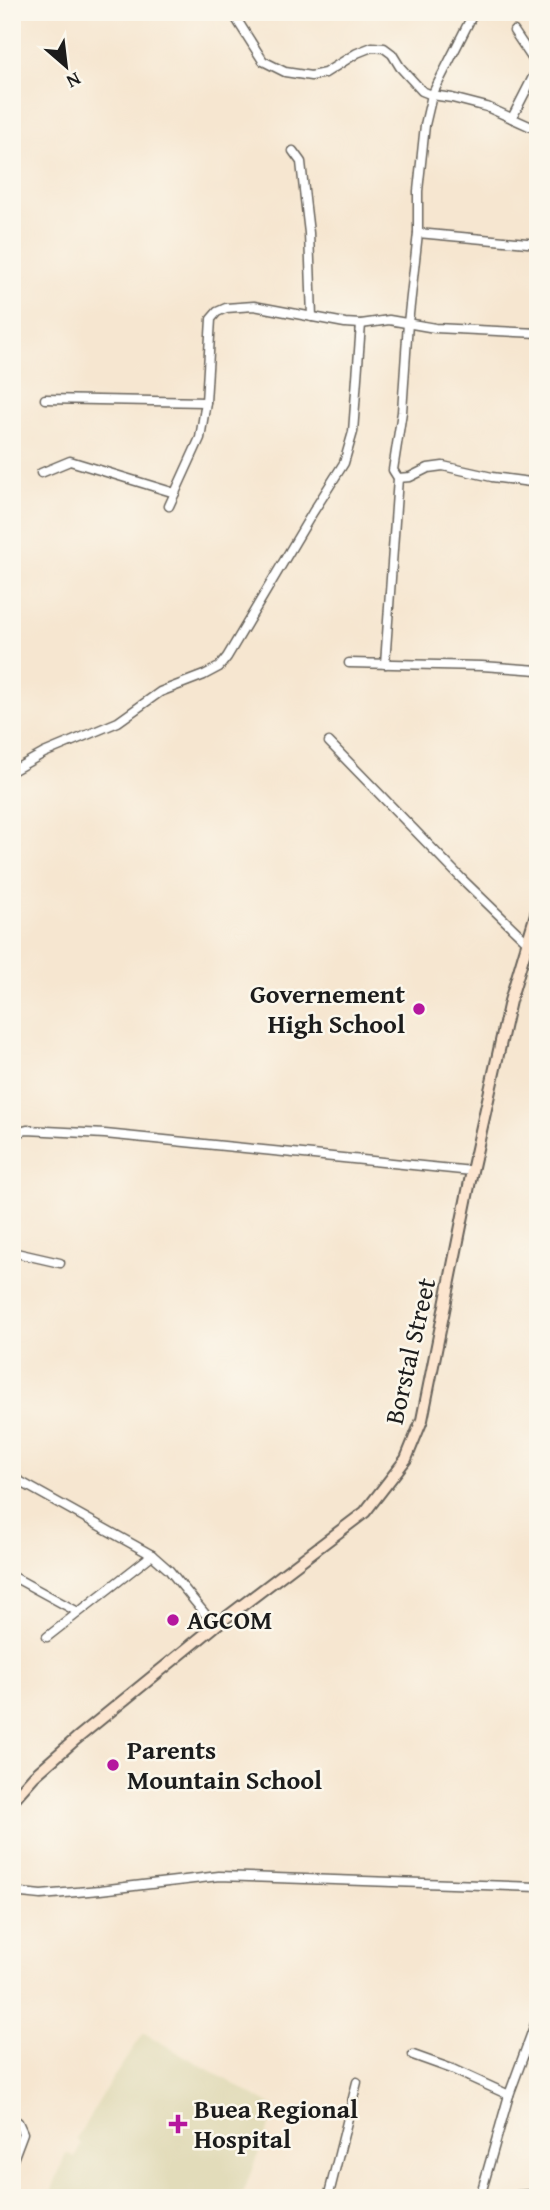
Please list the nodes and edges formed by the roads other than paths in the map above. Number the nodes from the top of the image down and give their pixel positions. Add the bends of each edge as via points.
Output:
1 (232, 12) edge
2 (474, 12) edge
3 (514, 31) dead end
4 (432, 95) junction
5 (512, 118) junction
6 (538, 130) edge
7 (293, 151) dead end
8 (418, 233) junction
9 (538, 244) edge
10 (312, 317) junction
11 (408, 323) junction
12 (361, 324) junction
13 (538, 333) edge
14 (45, 399) dead end
15 (206, 402) junction
16 (41, 473) dead end
17 (398, 478) junction
18 (538, 483) edge
19 (175, 493) junction
20 (169, 506) dead end
21 (349, 663) dead end
22 (385, 664) junction
23 (538, 670) edge
24 (329, 742) dead end
25 (12, 771) edge
26 (538, 907) edge
27 (527, 942) junction
28 (12, 1134) edge
29 (472, 1171) junction
30 (12, 1252) edge
31 (61, 1263) dead end
32 (12, 1477) edge
33 (152, 1555) junction
34 (12, 1576) edge
35 (78, 1612) junction
36 (215, 1626) junction
37 (47, 1637) dead end
38 (12, 1801) edge
39 (538, 1886) edge
40 (12, 1892) edge
41 (538, 2016) edge
42 (413, 2054) dead end
43 (357, 2082) dead end
44 (509, 2095) junction
45 (12, 2118) edge
46 (12, 2162) edge
47 (538, 2194) edge
48 (478, 2197) edge
49 (328, 2198) edge

1 - 4 street via 263,61 285,72 325,73 357,53 384,48 422,91
2 - 4 street
3 - 5 street via 536,64
4 - 5 street via 487,107
4 - 8 street via 422,151
5 - 6 street
7 - 10 street via 300,162 309,233
8 - 9 street
8 - 11 street
10 - 12 street
10 - 15 street via 254,306 216,312 211,319
11 - 12 street
11 - 13 street
11 - 17 street via 393,470
12 - 25 street via 353,432 344,463 227,657 219,667 160,692 118,722
14 - 15 street
15 - 19 street via 200,438
16 - 19 street via 70,461
17 - 18 street via 443,466
17 - 22 street
19 - 20 street
21 - 22 street
22 - 23 street
24 - 27 street
26 - 27 street, Borstal Street
27 - 29 street, Borstal Street
28 - 29 street via 27,1130 105,1133
29 - 36 street, Borstal Street via 422,1420 406,1459 365,1512
30 - 31 street
32 - 33 street
33 - 35 street
33 - 36 street
34 - 35 street
35 - 37 street
36 - 38 street, Borstal Street via 76,1739
39 - 40 street via 219,1875 41,1895
41 - 44 street
42 - 44 street
43 - 49 street
44 - 48 street
45 - 46 street via 23,2133
47 - 48 street

